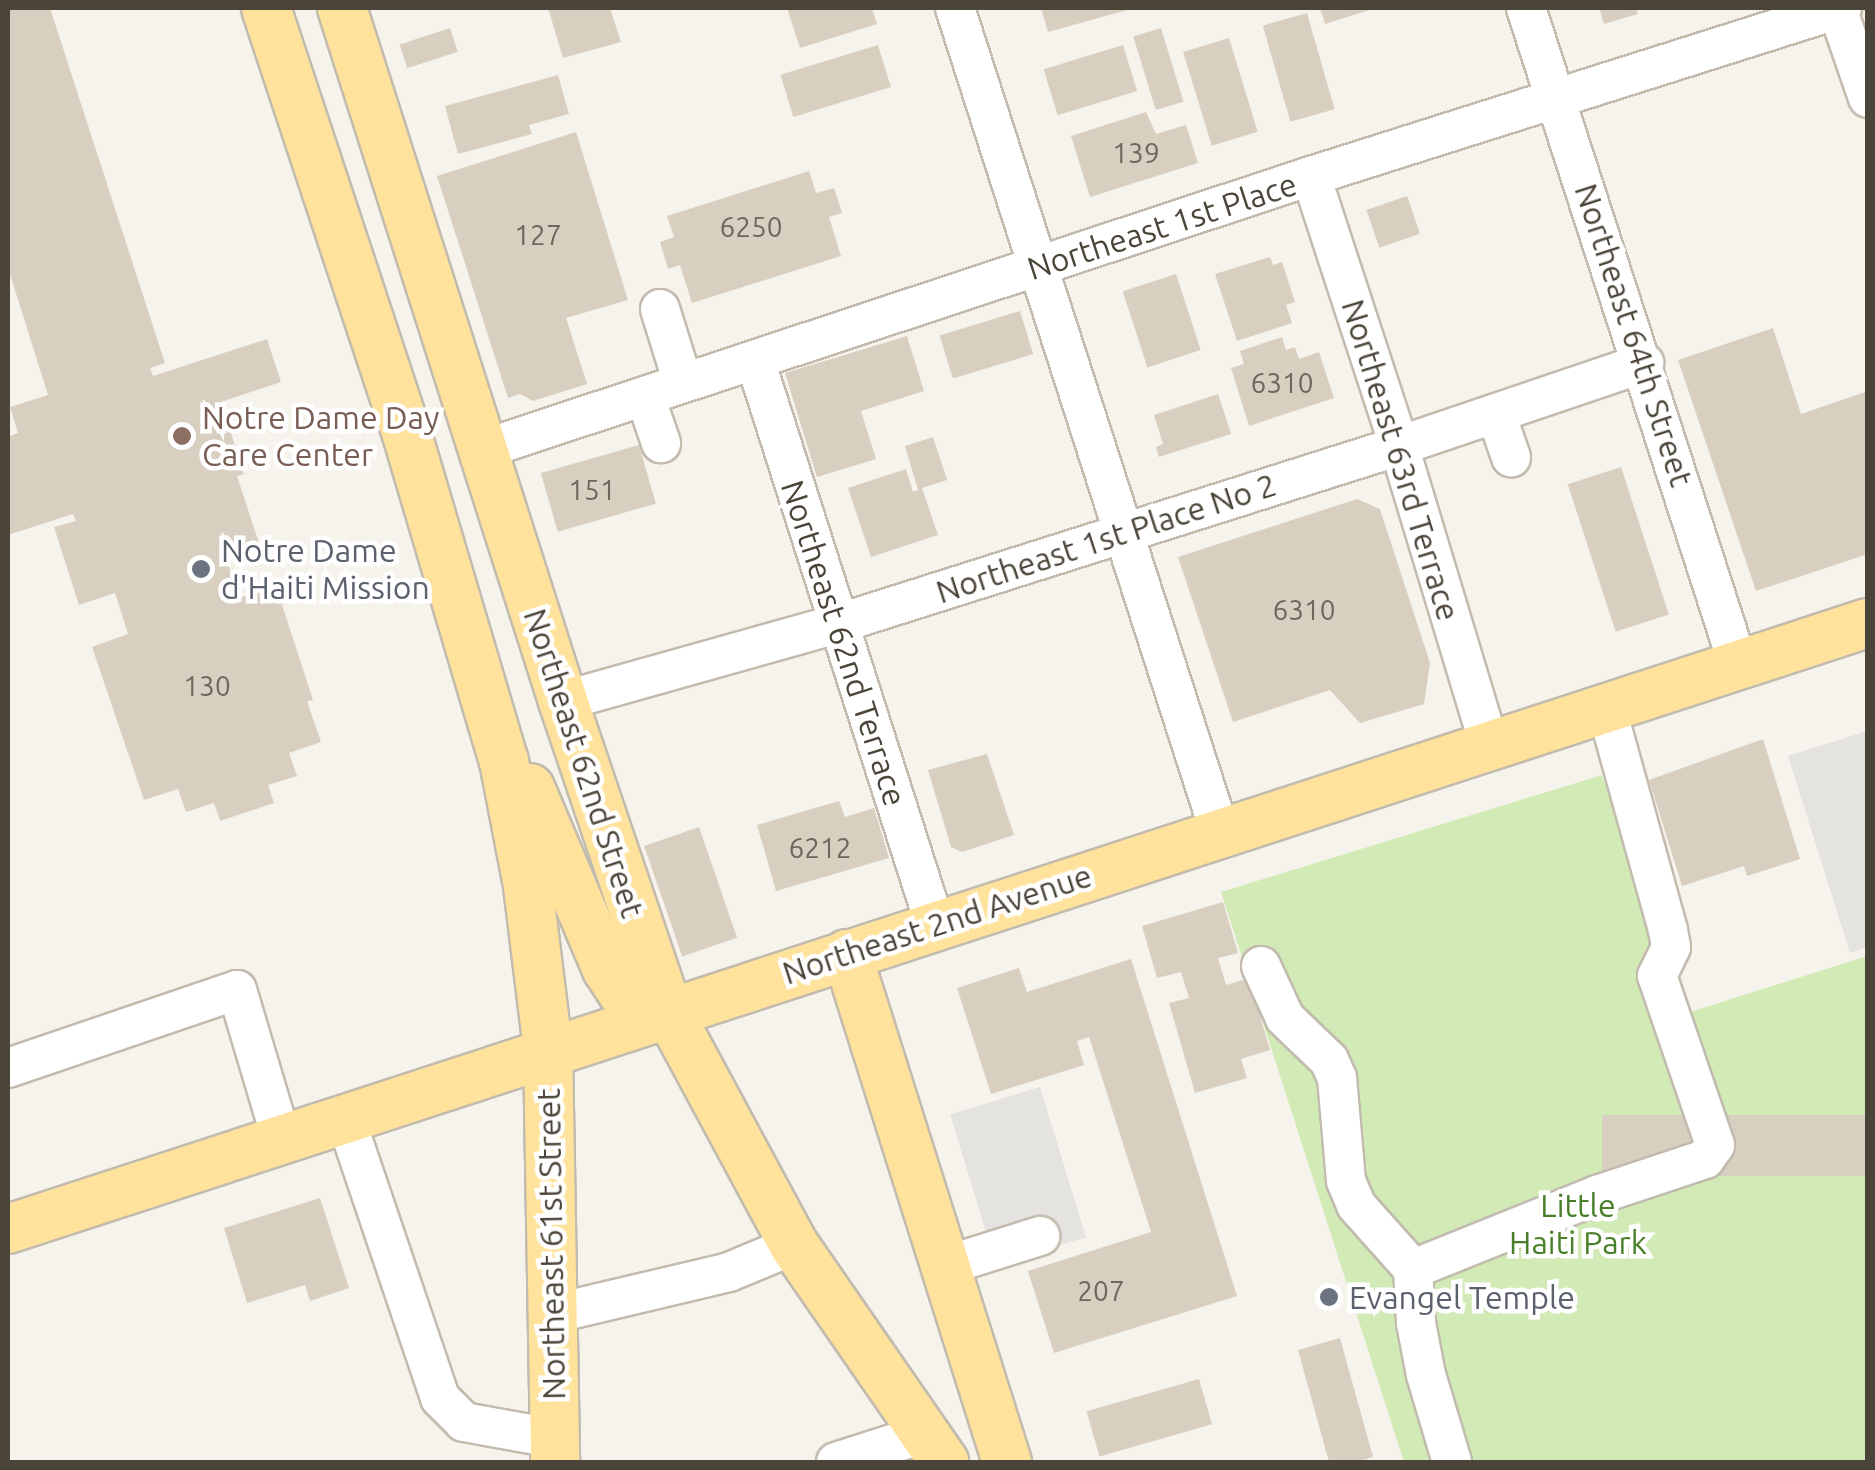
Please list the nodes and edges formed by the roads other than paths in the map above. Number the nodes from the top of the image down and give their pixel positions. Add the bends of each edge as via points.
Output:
1 (266, 8) edge
2 (342, 8) edge
3 (955, 8) edge
4 (1526, 8) edge
5 (1839, 8) edge
6 (1868, 98) edge
7 (1558, 101) junction
8 (1311, 176) junction
9 (1041, 266) junction
10 (660, 310) dead end
11 (755, 360) junction
12 (1644, 364) junction
13 (683, 384) junction
14 (645, 396) junction
15 (1496, 414) junction
16 (661, 443) dead end
17 (1399, 446) junction
18 (484, 449) junction
19 (1510, 457) dead end
20 (1122, 532) junction
21 (1868, 623) edge
22 (836, 624) junction
23 (1738, 664) junction
24 (480, 670) junction
25 (563, 701) junction
26 (1606, 707) junction
27 (1490, 745) junction
28 (1220, 833) junction
29 (935, 925) junction
30 (846, 954) junction
31 (1261, 966) dead end
32 (668, 1011) junction
33 (548, 1049) junction
34 (8, 1068) edge
35 (345, 1117) junction
36 (281, 1138) junction
37 (8, 1228) edge
38 (1040, 1236) dead end
39 (794, 1244) junction
40 (946, 1266) junction
41 (1414, 1268) junction
42 (552, 1314) junction
43 (935, 1448) edge
44 (554, 1450) edge
45 (836, 1462) edge
46 (1007, 1462) edge
47 (1452, 1462) edge

1 - 24 main road
2 - 18 main road, Northeast 62nd Street
3 - 9 street
4 - 7 street, Northeast 64th Street
5 - 6 street
5 - 7 street, Northeast 1st Place
7 - 8 street, Northeast 1st Place
7 - 12 street, Northeast 64th Street
8 - 9 street, Northeast 1st Place
8 - 17 street, Northeast 63rd Terrace
9 - 11 street, Northeast 1st Place
9 - 20 street
10 - 13 street
11 - 13 street, Northeast 1st Place
11 - 22 street, Northeast 62nd Terrace
12 - 15 street, Northeast 1st Place No 2
12 - 23 street, Northeast 64th Street
13 - 14 street, Northeast 1st Place
14 - 16 street
14 - 18 street, Northeast 1st Place
15 - 17 street, Northeast 1st Place No 2
15 - 19 street
17 - 20 street, Northeast 1st Place No 2
17 - 27 street, Northeast 63rd Terrace
18 - 25 main road, Northeast 62nd Street
20 - 22 street, Northeast 1st Place No 2
20 - 28 street
21 - 23 main road, Northeast 2nd Avenue
22 - 25 street, Northeast 1st Place No 2
22 - 29 street, Northeast 62nd Terrace
23 - 26 main road, Northeast 2nd Avenue
24 - 32 main road via 607,969 640,1008
24 - 33 main road via 528,886
25 - 32 main road, Northeast 62nd Street
26 - 27 main road, Northeast 2nd Avenue
26 - 41 street via 1668,930 1671,947 1658,976 1715,1145 1705,1159
27 - 28 main road, Northeast 2nd Avenue
28 - 29 main road, Northeast 2nd Avenue
29 - 30 main road, Northeast 2nd Avenue
30 - 32 main road, Northeast 2nd Avenue
30 - 40 main road
31 - 41 street via 1284,1018 1329,1060 1337,1078 1346,1181 1356,1206
32 - 33 main road, Northeast 2nd Avenue
32 - 39 main road, Northeast 62nd Street
33 - 35 main road, Northeast 2nd Avenue
33 - 42 main road, Northeast 61st Street
34 - 36 street via 237,990
35 - 36 main road, Northeast 2nd Avenue
35 - 44 street, Northeast 61st Street via 440,1398 464,1422
36 - 37 main road, Northeast 2nd Avenue
38 - 40 street
39 - 42 street via 729,1272
39 - 43 main road, Northeast 62nd Street
40 - 46 main road
41 - 47 street via 1426,1375
42 - 44 main road, Northeast 61st Street
43 - 45 street

